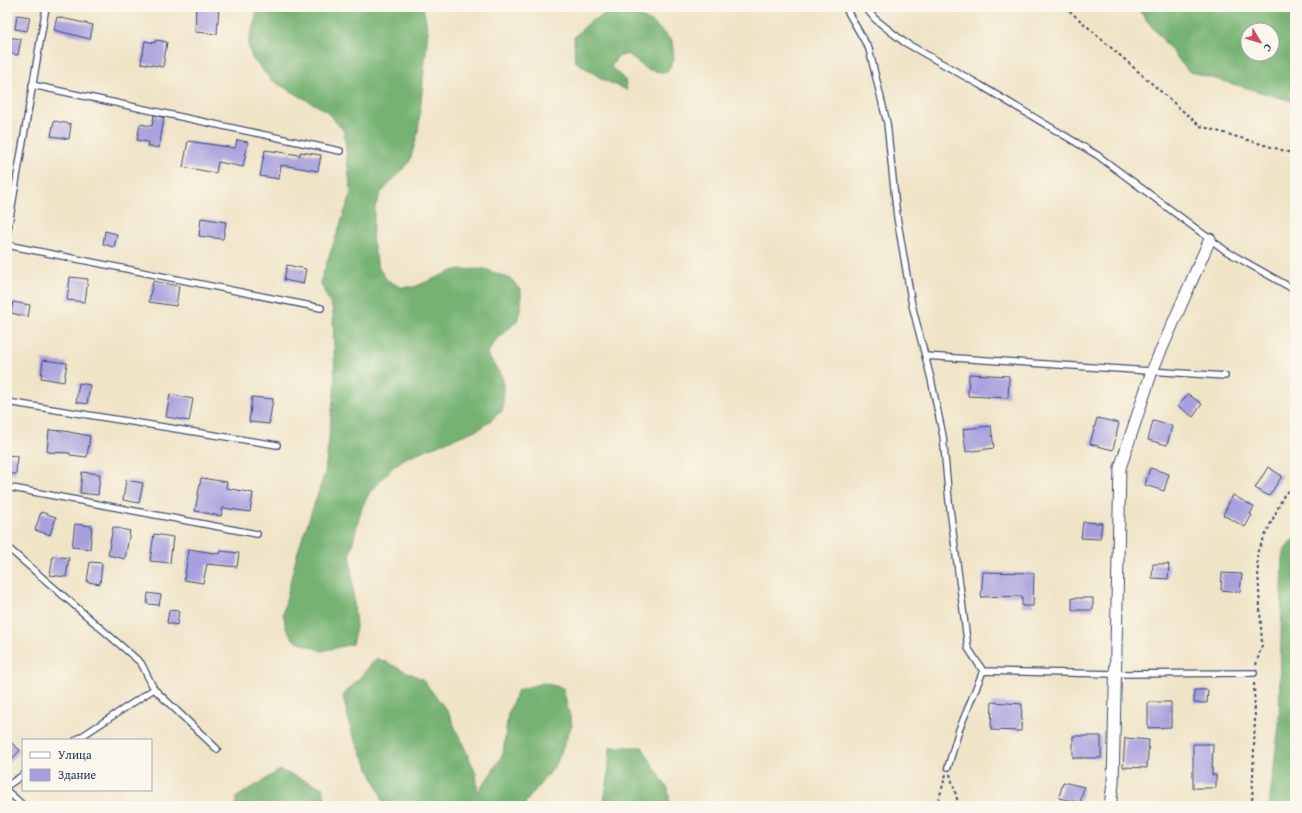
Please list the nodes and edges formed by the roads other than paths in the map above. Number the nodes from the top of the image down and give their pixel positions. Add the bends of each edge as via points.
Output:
1 (46, 7) edge
2 (845, 7) edge
3 (865, 7) edge
4 (32, 85) junction
5 (340, 151) dead end
6 (7, 235) edge
7 (1210, 239) junction
8 (7, 245) edge
9 (1295, 290) edge
10 (321, 308) dead end
11 (925, 356) junction
12 (1152, 371) junction
13 (1225, 376) dead end
14 (7, 402) edge
15 (277, 445) dead end
16 (7, 487) edge
17 (257, 534) dead end
18 (7, 546) edge
19 (983, 671) junction
20 (1254, 673) road end
21 (1116, 674) junction
22 (154, 689) junction
23 (78, 739) edge
24 (217, 749) dead end
25 (948, 767) road end
26 (22, 776) edge
27 (7, 786) edge
28 (7, 791) edge
29 (24, 806) edge
30 (1110, 806) edge

1 - 4 lane
2 - 11 lane via 869,49 886,123 897,217 912,305
3 - 7 lane via 875,19 904,42 1097,155
4 - 5 lane
4 - 6 lane
7 - 9 lane via 1226,251
7 - 12 street
8 - 10 lane
11 - 12 lane
11 - 19 lane via 943,436 968,648
12 - 13 lane
12 - 21 street via 1120,468
14 - 15 lane
16 - 17 lane
18 - 22 lane via 141,663
19 - 21 lane
19 - 25 lane via 959,730
20 - 21 lane
21 - 30 street
22 - 23 lane
22 - 24 lane
26 - 27 lane
28 - 29 lane

